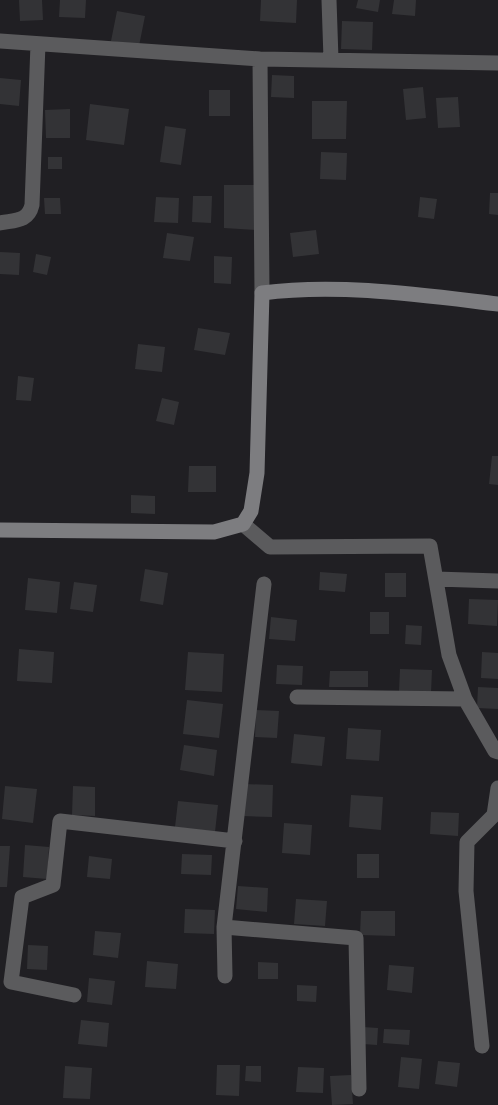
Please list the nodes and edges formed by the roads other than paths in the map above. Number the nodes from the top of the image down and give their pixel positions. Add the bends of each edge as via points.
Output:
1 (329, 0) edge
2 (0, 41) edge
3 (38, 44) junction
4 (260, 59) junction
5 (331, 59) junction
6 (498, 63) edge
7 (0, 223) edge
8 (262, 293) junction
9 (498, 304) edge
10 (243, 524) junction
11 (0, 530) edge
12 (436, 579) junction
13 (498, 581) edge
14 (264, 584) dead end
15 (297, 697) dead end
16 (465, 699) junction
17 (498, 752) edge
18 (498, 788) edge
19 (235, 841) junction
20 (225, 927) junction
21 (225, 976) dead end
22 (74, 995) dead end
23 (482, 1046) dead end
24 (359, 1089) dead end

1 - 5 street
2 - 3 street
3 - 4 street
3 - 7 street via 32,205 24,219
4 - 5 street
4 - 8 street
5 - 6 street
8 - 9 main road via 296,289
8 - 10 main road via 257,473 251,511
10 - 11 main road via 214,532
10 - 12 street via 270,547 430,546
12 - 13 street
12 - 16 street via 449,655
14 - 19 street
15 - 16 street
16 - 17 street
18 - 23 street via 494,816 467,842 466,891
19 - 20 street
19 - 22 street via 60,821 53,885 22,897 11,982
20 - 21 street
20 - 24 street via 356,938

